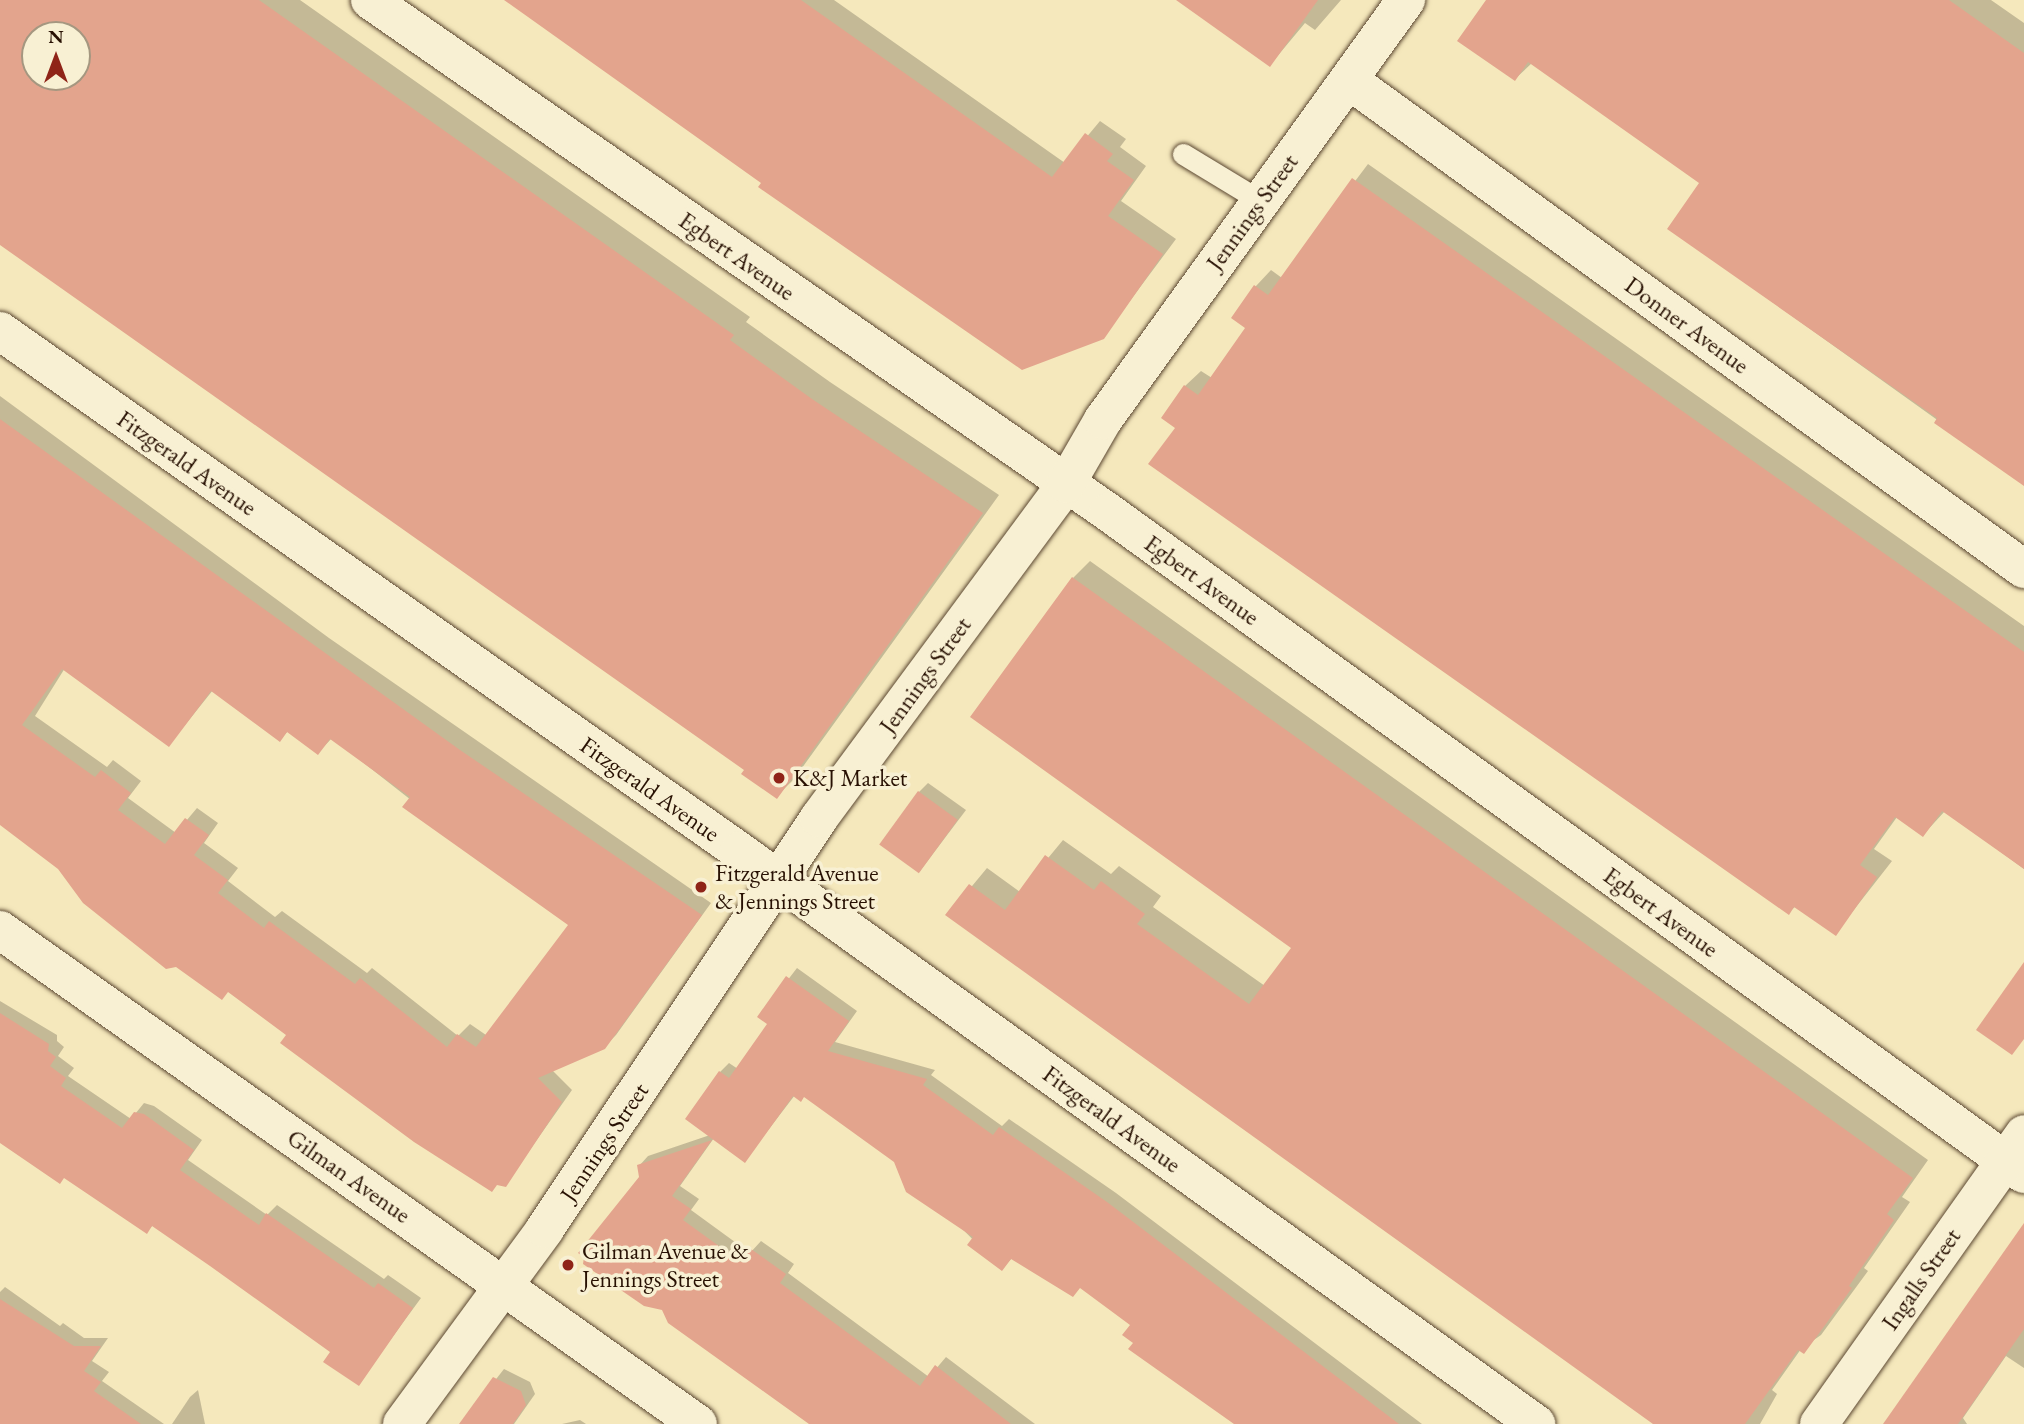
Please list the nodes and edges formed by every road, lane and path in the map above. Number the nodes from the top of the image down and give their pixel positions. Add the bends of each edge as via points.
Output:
1 (370, 0) edge
2 (1406, 0) edge
3 (1350, 81) junction
4 (1183, 154) dead end
5 (1259, 200) junction
6 (0, 331) edge
7 (1066, 484) junction
8 (2024, 569) edge
9 (779, 880) junction
10 (0, 930) edge
11 (2018, 1156) edge
12 (505, 1286) junction
13 (402, 1424) edge
14 (698, 1424) edge
15 (1536, 1424) edge
16 (1819, 1424) edge

1 - 7 street, Egbert Avenue
2 - 3 street, Jennings Street
3 - 5 street, Jennings Street
3 - 8 street, Donner Avenue
4 - 5 lane
5 - 7 street, Jennings Street via 1103,420
6 - 9 street, Fitzgerald Avenue
7 - 9 street, Jennings Street via 819,818
7 - 11 street, Egbert Avenue
9 - 12 street, Jennings Street
9 - 15 street, Fitzgerald Avenue
10 - 12 street, Gilman Avenue
11 - 16 street, Ingalls Street
12 - 13 street, Jennings Street
12 - 14 street, Gilman Avenue

